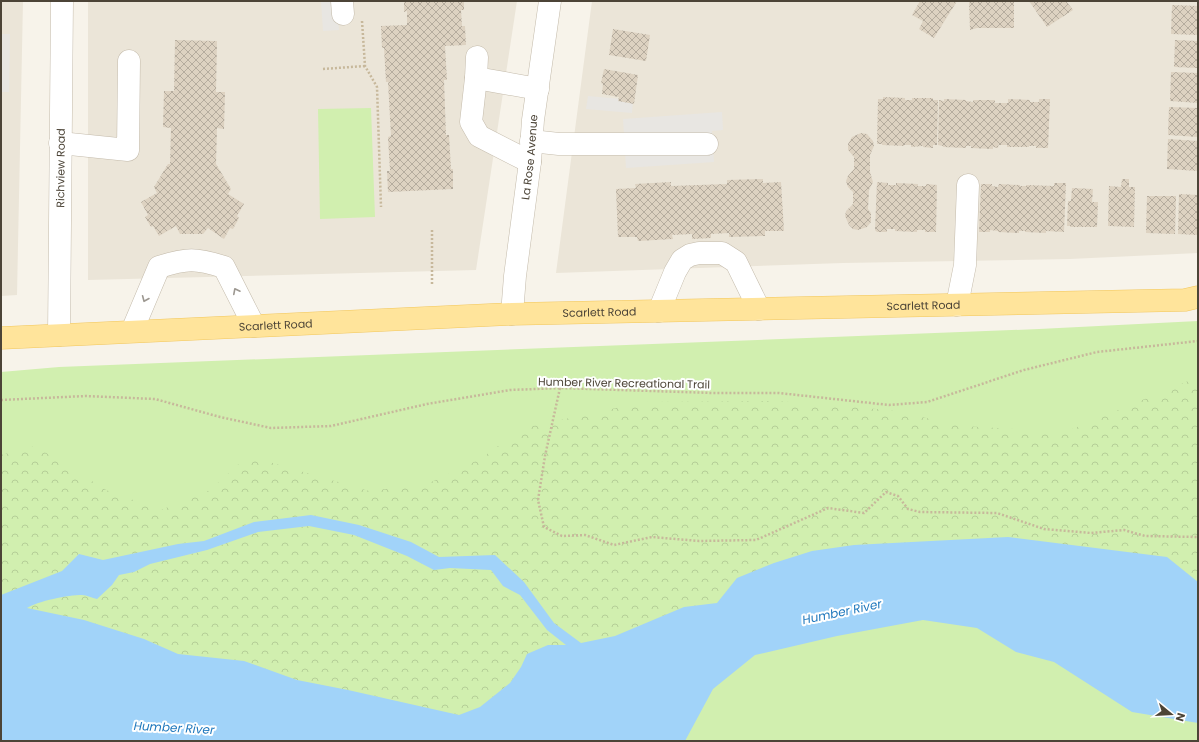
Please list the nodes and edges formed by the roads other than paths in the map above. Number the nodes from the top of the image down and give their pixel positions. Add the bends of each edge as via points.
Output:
1 (62, 1) edge
2 (550, 1) edge
3 (129, 61) dead end
4 (538, 88) junction
5 (60, 143) junction
6 (707, 144) dead end
7 (531, 152) junction
8 (968, 185) dead end
9 (1198, 297) edge
10 (957, 305) junction
11 (759, 309) junction
12 (659, 311) junction
13 (512, 314) junction
14 (254, 326) junction
15 (132, 331) junction
16 (59, 335) junction
17 (1, 338) edge

1 - 5 street, Richview Road
2 - 4 street, La Rose Avenue
3 - 5 street via 128,150
4 - 7 street, La Rose Avenue
4 - 7 street via 476,67 471,122 479,136
5 - 16 street, Richview Road
6 - 7 street via 559,144
7 - 13 street, La Rose Avenue
8 - 10 street via 965,265
9 - 10 main road, Scarlett Road via 1185,300
10 - 11 main road, Scarlett Road
11 - 12 main road, Scarlett Road
11 - 12 street via 736,262 722,253 699,253 682,260
12 - 13 main road, Scarlett Road
13 - 14 main road, Scarlett Road
14 - 15 main road, Scarlett Road
14 -> 15 street via 224,267 204,260 181,260 159,267
15 - 16 main road, Scarlett Road
16 - 17 main road, Scarlett Road

